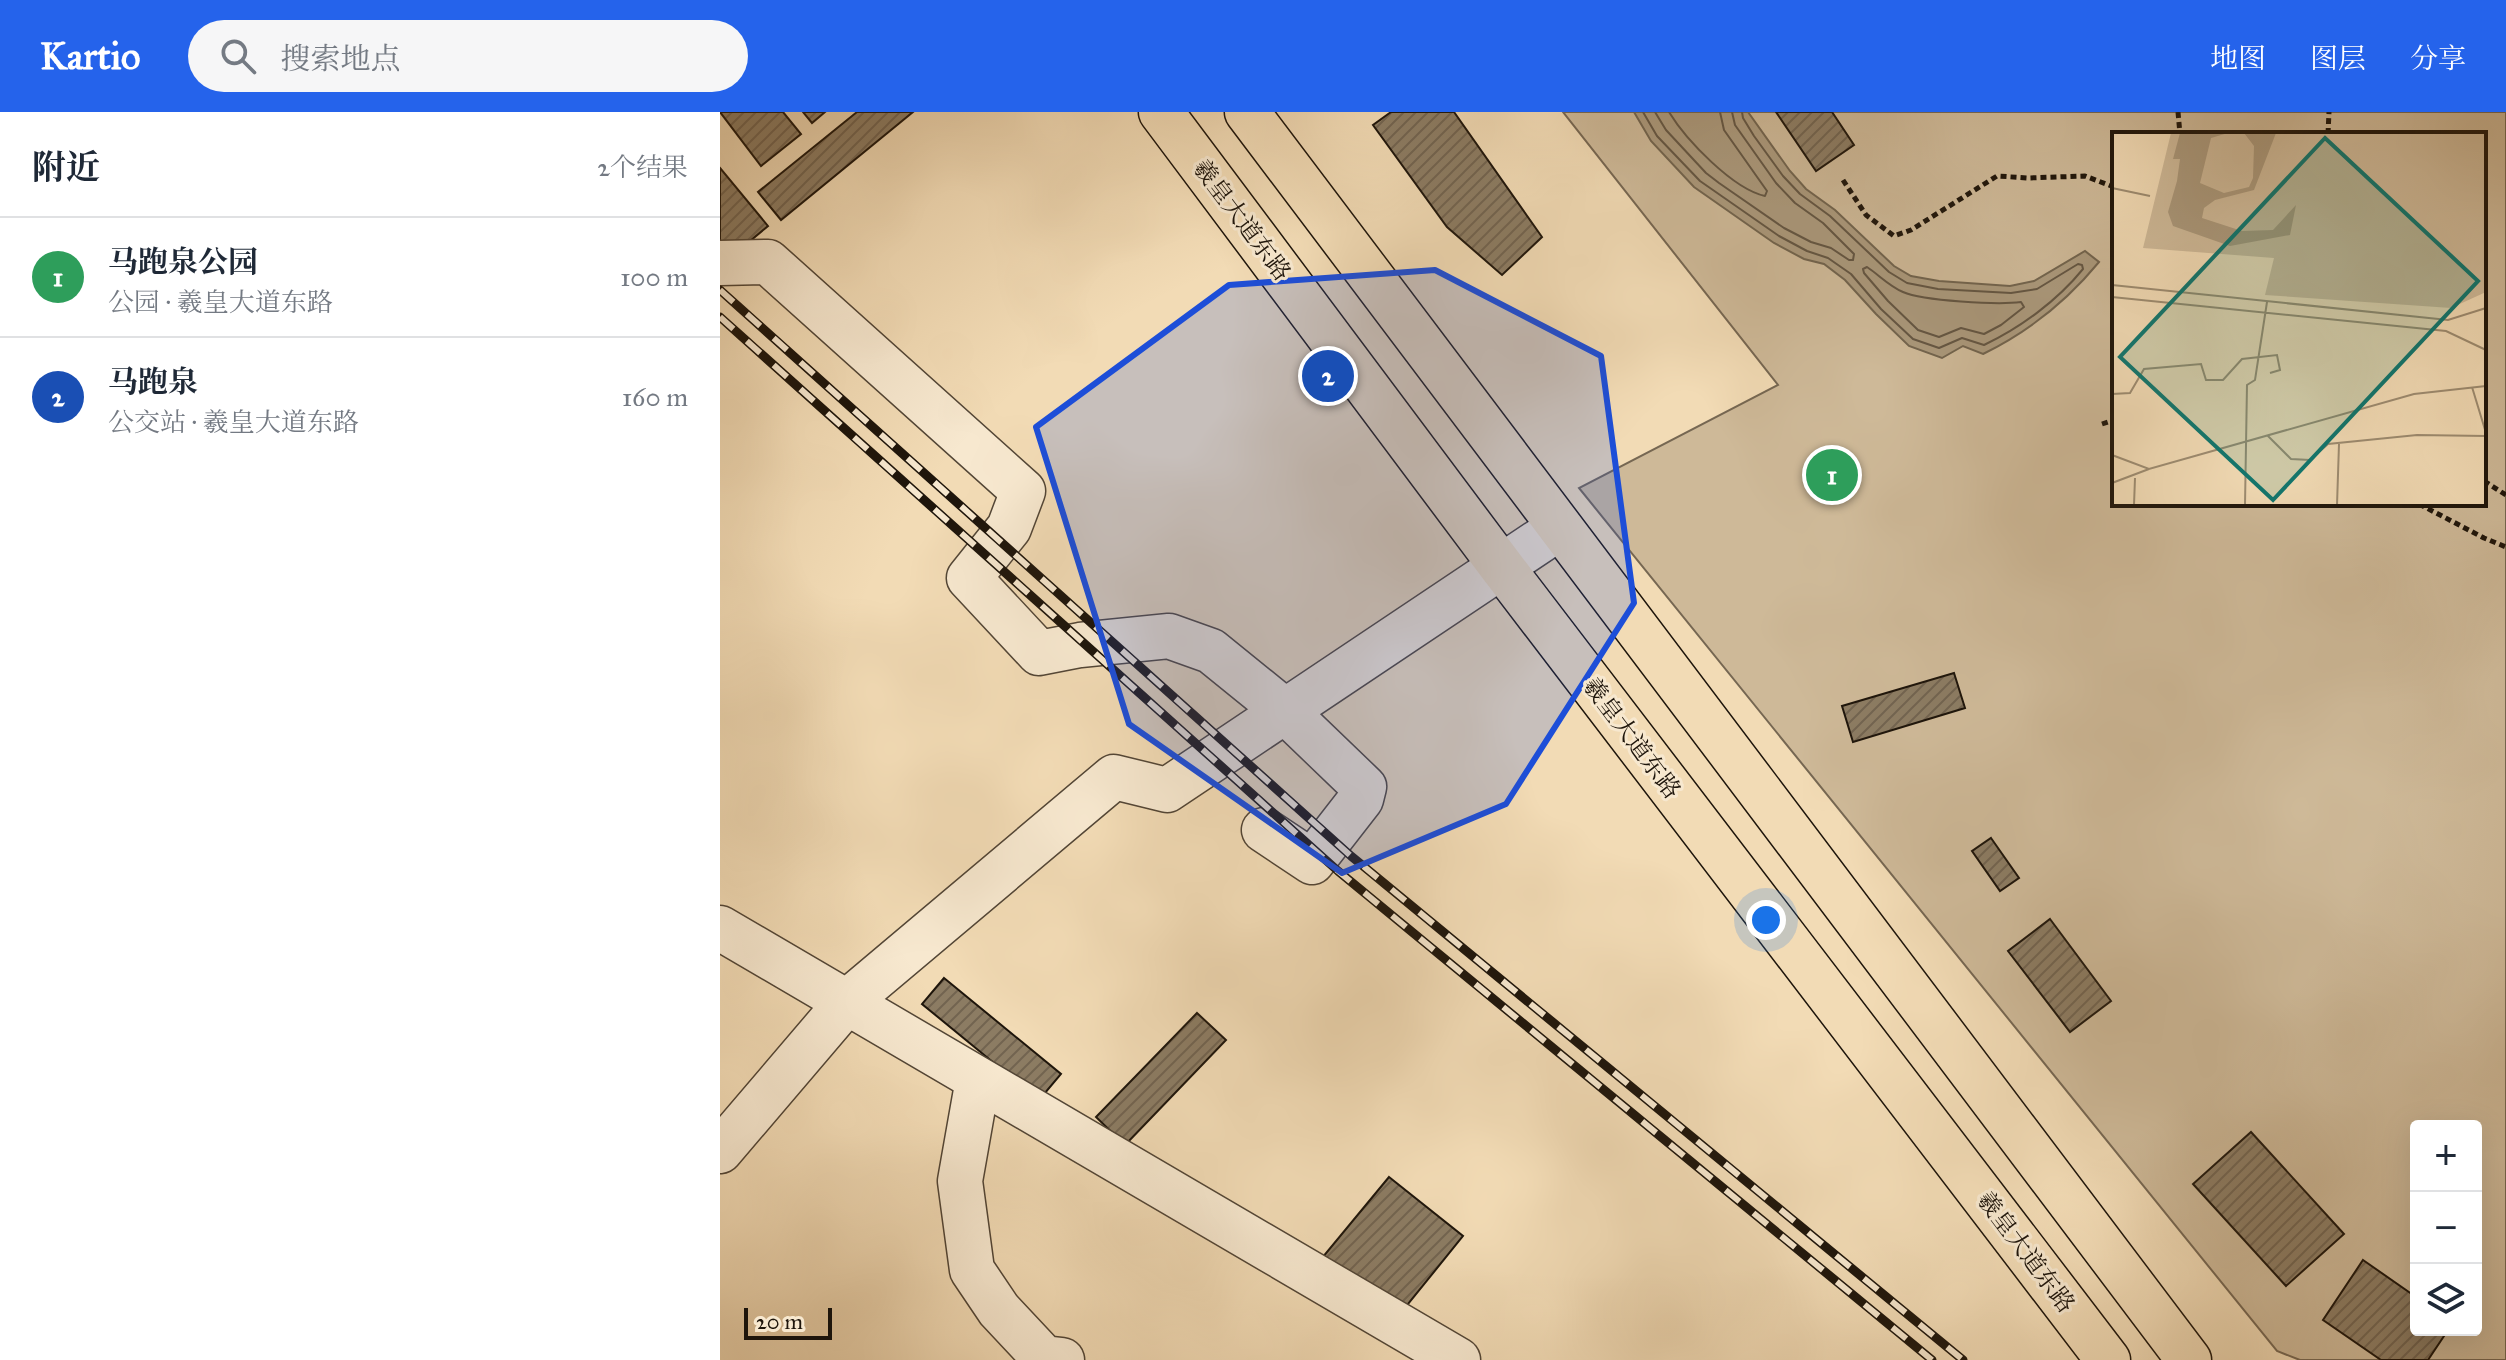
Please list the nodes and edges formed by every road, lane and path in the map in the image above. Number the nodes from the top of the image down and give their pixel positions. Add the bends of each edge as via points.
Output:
1 (1161, 112) edge
2 (1247, 112) edge
3 (2178, 112) edge
4 (2329, 112) edge
5 (2180, 132) edge
6 (2328, 132) edge
7 (1843, 180) dead end
8 (2112, 186) edge
9 (720, 263) edge
10 (2112, 421) edge
11 (2102, 424) dead end
12 (2486, 482) edge
13 (2506, 495) edge
14 (2423, 506) edge
15 (1559, 528) junction
16 (2506, 547) edge
17 (1501, 566) junction
18 (1285, 711) junction
19 (1264, 830) dead end
20 (720, 928) edge
21 (847, 1002) junction
22 (978, 1079) junction
23 (720, 1151) edge
24 (1062, 1360) edge
25 (1458, 1360) edge
26 (2108, 1360) edge
27 (2189, 1360) edge

1 - 17 main road, 羲皇大道东路
2 - 15 main road
3 - 5 path
4 - 6 path
7 - 8 path via 1866,215 1894,236 1997,176 2085,176
9 - 18 street via 768,262 1023,491 1009,528 969,578 1039,653 1169,636 1211,651
10 - 11 path
12 - 13 path
14 - 16 path
15 - 17 street
15 - 27 main road
17 - 18 street
17 - 26 main road, 羲皇大道东路
18 - 19 street via 1364,787 1361,799 1312,862
18 - 21 street via 1167,790 1114,777
20 - 21 street
21 - 22 street
21 - 23 street
22 - 24 street via 960,1181 972,1270 999,1310 1044,1358
22 - 25 street

